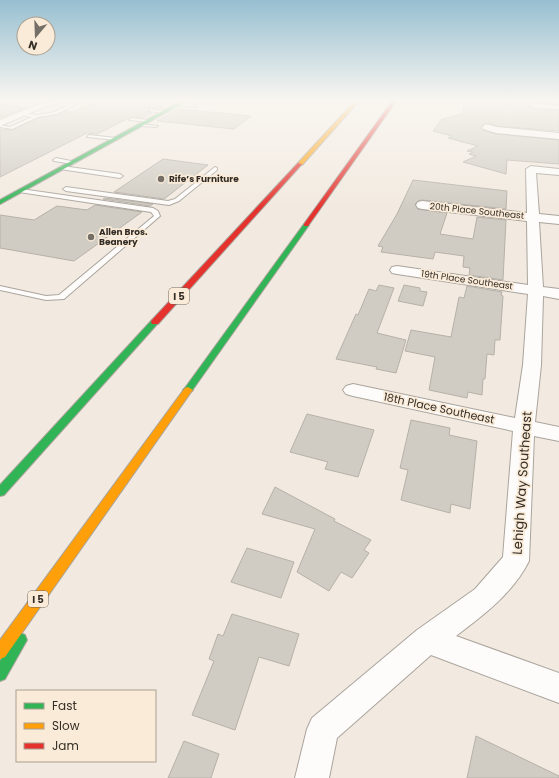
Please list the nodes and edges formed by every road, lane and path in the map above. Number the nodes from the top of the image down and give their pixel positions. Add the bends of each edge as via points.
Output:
1 (92, 136) edge
2 (121, 136) edge
3 (325, 136) edge
4 (369, 136) edge
5 (116, 139) junction
6 (56, 160) dead end
7 (72, 162) junction
8 (62, 168) junction
9 (215, 169) dead end
10 (559, 172) edge
11 (120, 176) dead end
12 (66, 189) dead end
13 (21, 191) junction
14 (0, 202) edge
15 (422, 205) dead end
16 (532, 217) junction
17 (559, 220) edge
18 (398, 270) dead end
19 (0, 288) edge
20 (536, 290) junction
21 (559, 294) edge
22 (353, 390) dead end
23 (524, 426) junction
24 (559, 434) edge
25 (0, 492) edge
26 (77, 546) junction
27 (427, 640) junction
28 (0, 652) edge
29 (0, 674) edge
30 (559, 688) edge
31 (312, 778) edge

1 - 5 lane
2 - 5 main road
3 - 25 main road, I 5
4 - 26 main road, I 5
5 - 7 main road
6 - 7 lane
7 - 8 main road
8 - 11 lane
8 - 13 main road
9 - 12 lane via 177,200 169,203
10 - 16 street, Lehigh Way Southeast via 531,169
13 - 14 main road
13 - 19 lane via 153,210 157,216 60,297 46,298
15 - 16 street, 20th Place Southeast
16 - 17 street, 20th Place Southeast
16 - 20 street, Lehigh Way Southeast
18 - 20 street, 19th Place Southeast
20 - 21 street, 19th Place Southeast
20 - 23 street, Lehigh Way Southeast via 532,365
22 - 23 street, 18th Place Southeast
23 - 24 street, 18th Place Southeast
23 - 27 street, Lehigh Way Southeast via 516,562 485,598
26 - 28 main road, I 5
26 - 29 main road
27 - 30 street
27 - 31 street, Lehigh Way Southeast via 323,729

